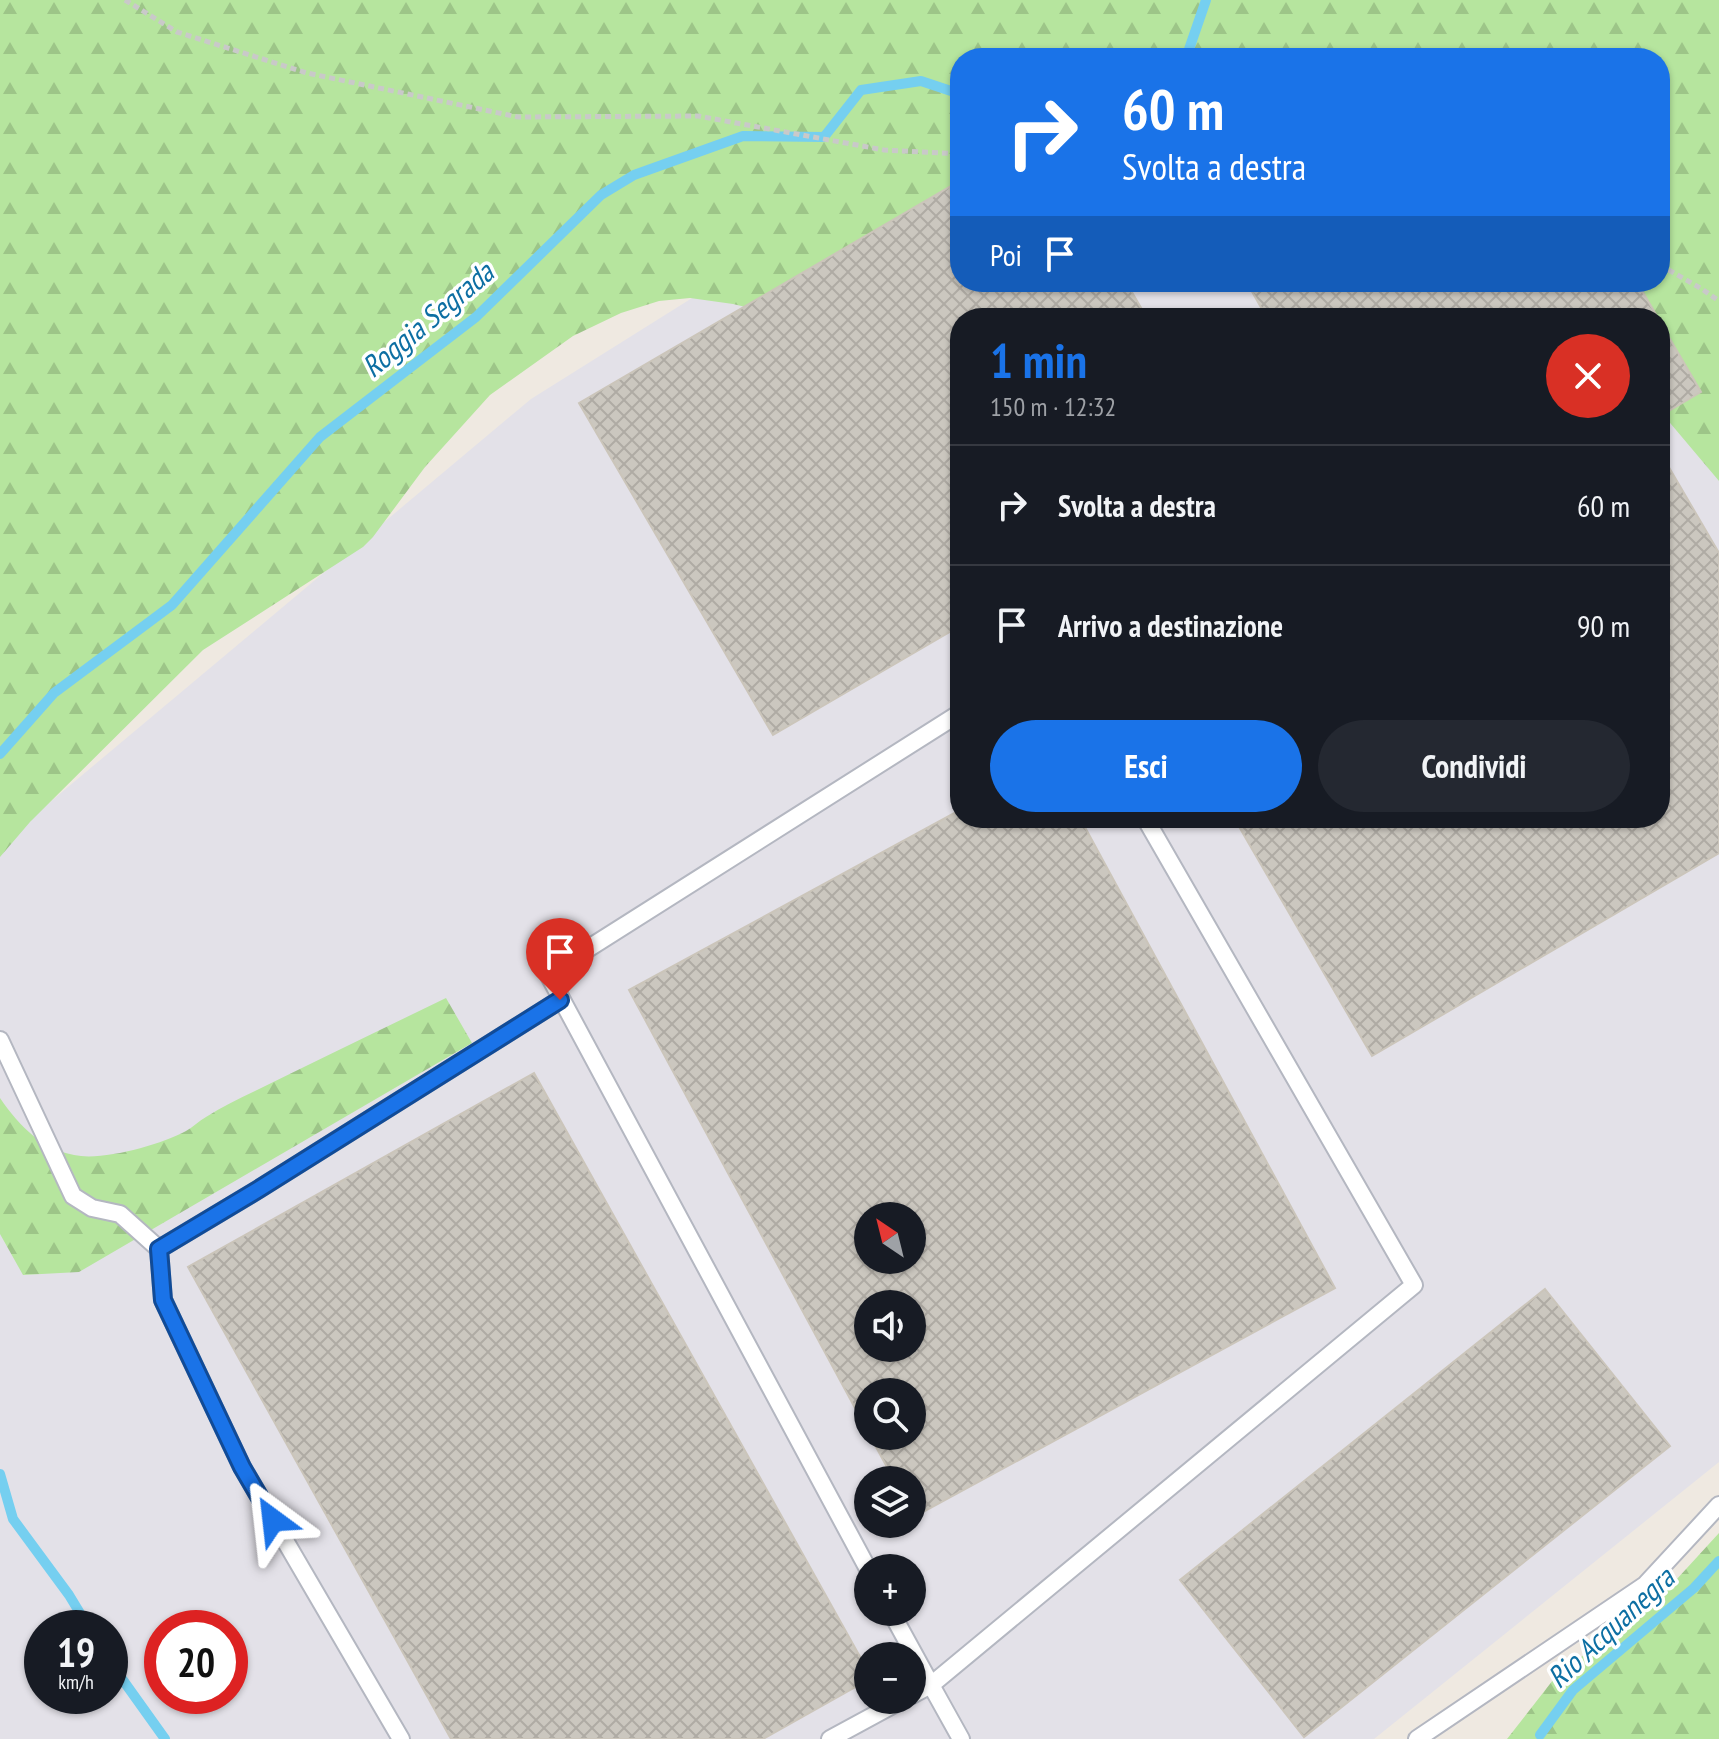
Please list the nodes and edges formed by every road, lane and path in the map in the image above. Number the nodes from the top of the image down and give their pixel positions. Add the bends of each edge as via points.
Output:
1 (125, 0) edge
2 (950, 153) edge
3 (1670, 271) edge
4 (1719, 301) edge
5 (950, 719) edge
6 (1151, 828) edge
7 (560, 1000) junction
8 (0, 1040) edge
9 (159, 1249) junction
10 (1719, 1505) edge
11 (860, 1554) edge
12 (899, 1626) edge
13 (931, 1685) junction
14 (926, 1688) edge
15 (876, 1714) edge
16 (401, 1739) edge
17 (830, 1739) edge
18 (961, 1739) edge
19 (1417, 1739) edge

1 - 2 path via 177,32 307,73 518,117 698,116 884,150
3 - 4 path
5 - 7 lane via 548,974
6 - 13 lane via 1414,1285
7 - 9 lane
7 - 11 lane
8 - 9 lane via 73,1196 92,1208 120,1214
9 - 16 lane via 163,1300 242,1467
10 - 19 lane via 1645,1585
12 - 13 lane
13 - 14 lane
13 - 18 lane
15 - 17 lane

